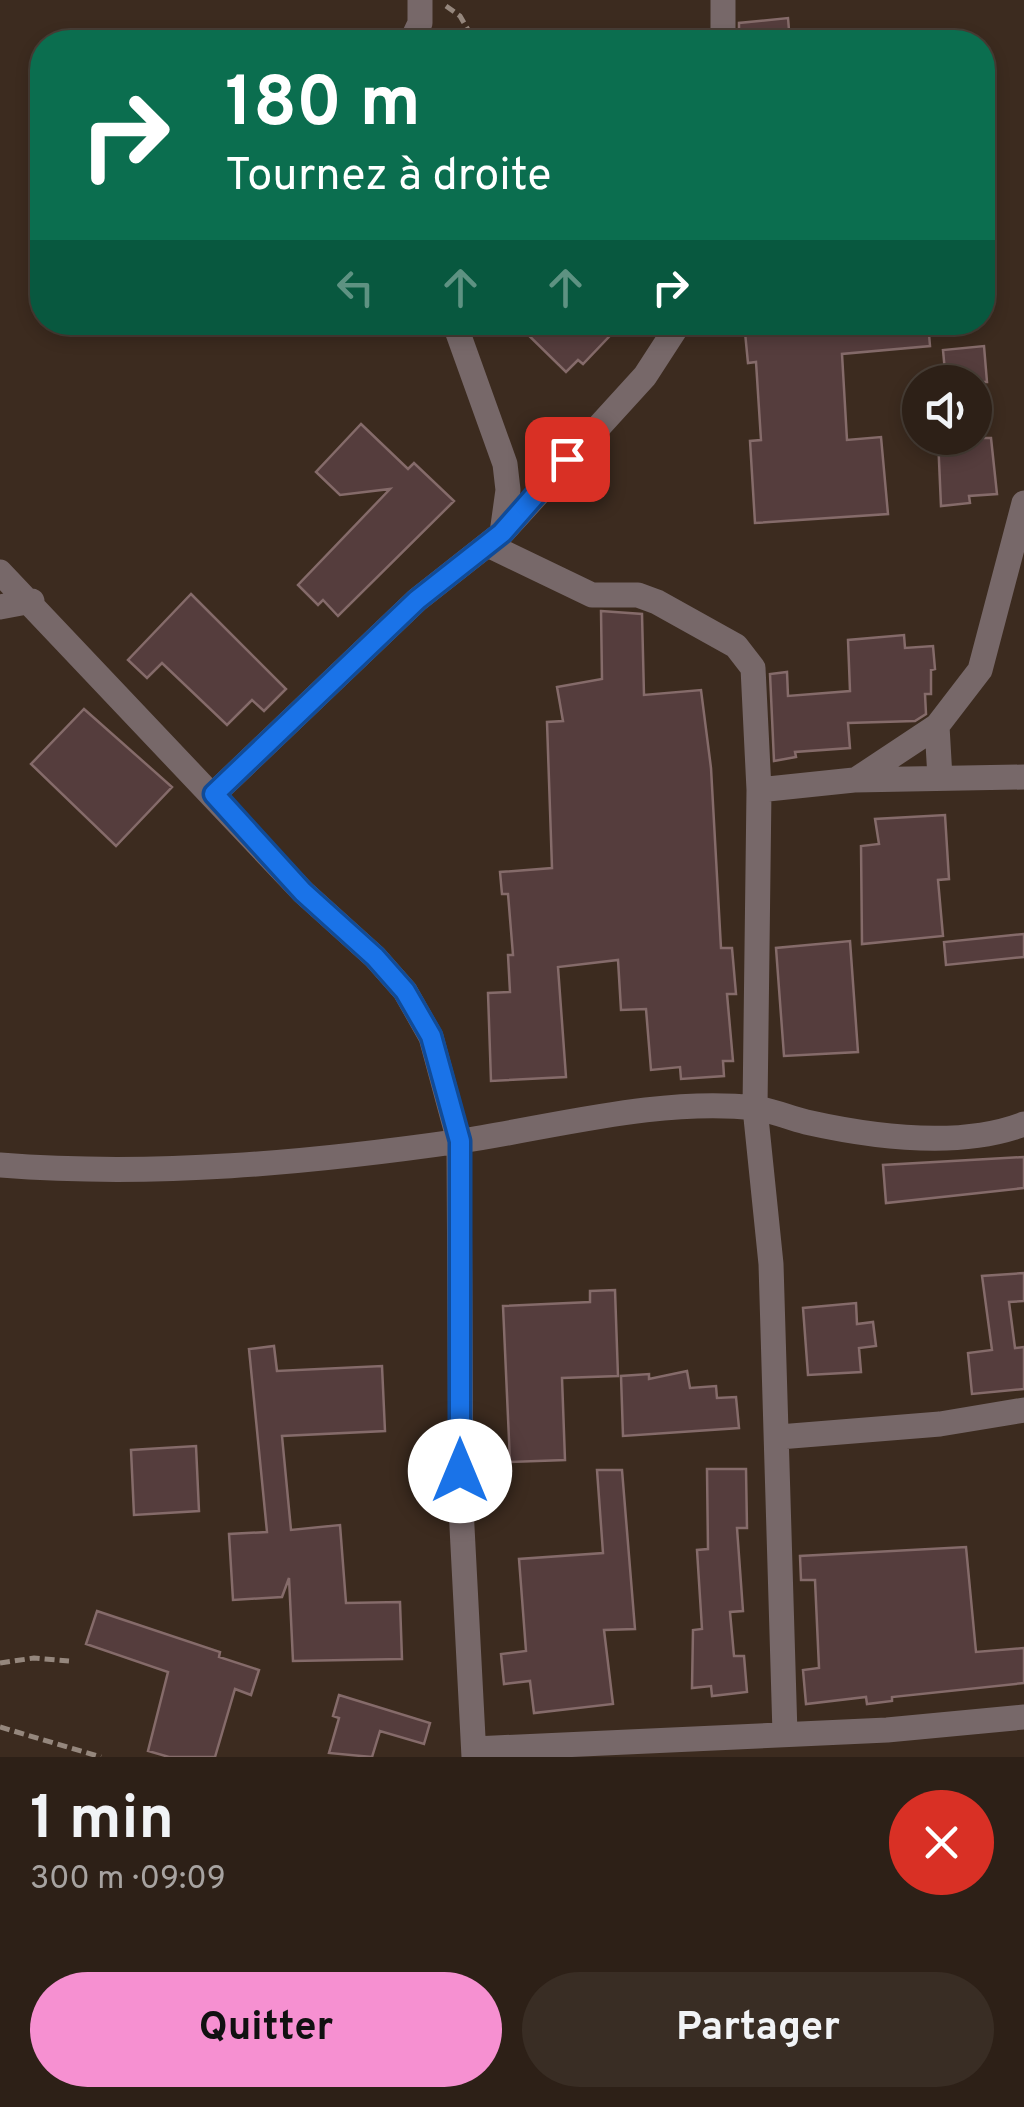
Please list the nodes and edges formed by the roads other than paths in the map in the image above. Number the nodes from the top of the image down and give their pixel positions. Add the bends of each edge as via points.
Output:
1 (420, 0) edge
2 (722, 0) edge
3 (417, 30) edge
4 (723, 30) edge
5 (459, 335) edge
6 (671, 335) edge
7 (1022, 519) edge
8 (495, 539) junction
9 (0, 572) edge
10 (32, 601) junction
11 (0, 606) edge
12 (937, 726) junction
13 (1024, 777) edge
14 (940, 778) junction
15 (854, 780) junction
16 (759, 790) junction
17 (214, 794) junction
18 (756, 1108) junction
19 (1024, 1124) edge
20 (460, 1141) junction
21 (0, 1165) edge
22 (1024, 1410) edge
23 (778, 1437) junction
24 (1024, 1717) edge
25 (785, 1734) junction
26 (474, 1753) edge

1 - 3 street
2 - 4 street
5 - 8 street via 505,464 508,490
6 - 8 street via 644,376
7 - 12 street via 980,670
8 - 16 street via 592,595 658,602 745,653 754,668
8 - 17 street via 417,600
9 - 10 street
10 - 11 street
10 - 17 street
12 - 14 street
12 - 15 street
13 - 14 street
14 - 15 street
15 - 16 street
16 - 18 street
17 - 20 street via 405,991 431,1036
18 - 19 street via 822,1125 942,1137
18 - 20 street via 670,1110
18 - 23 street
20 - 21 street via 301,1162 118,1170
20 - 26 street via 460,1508
22 - 23 street
23 - 25 street
24 - 25 street
25 - 26 street

